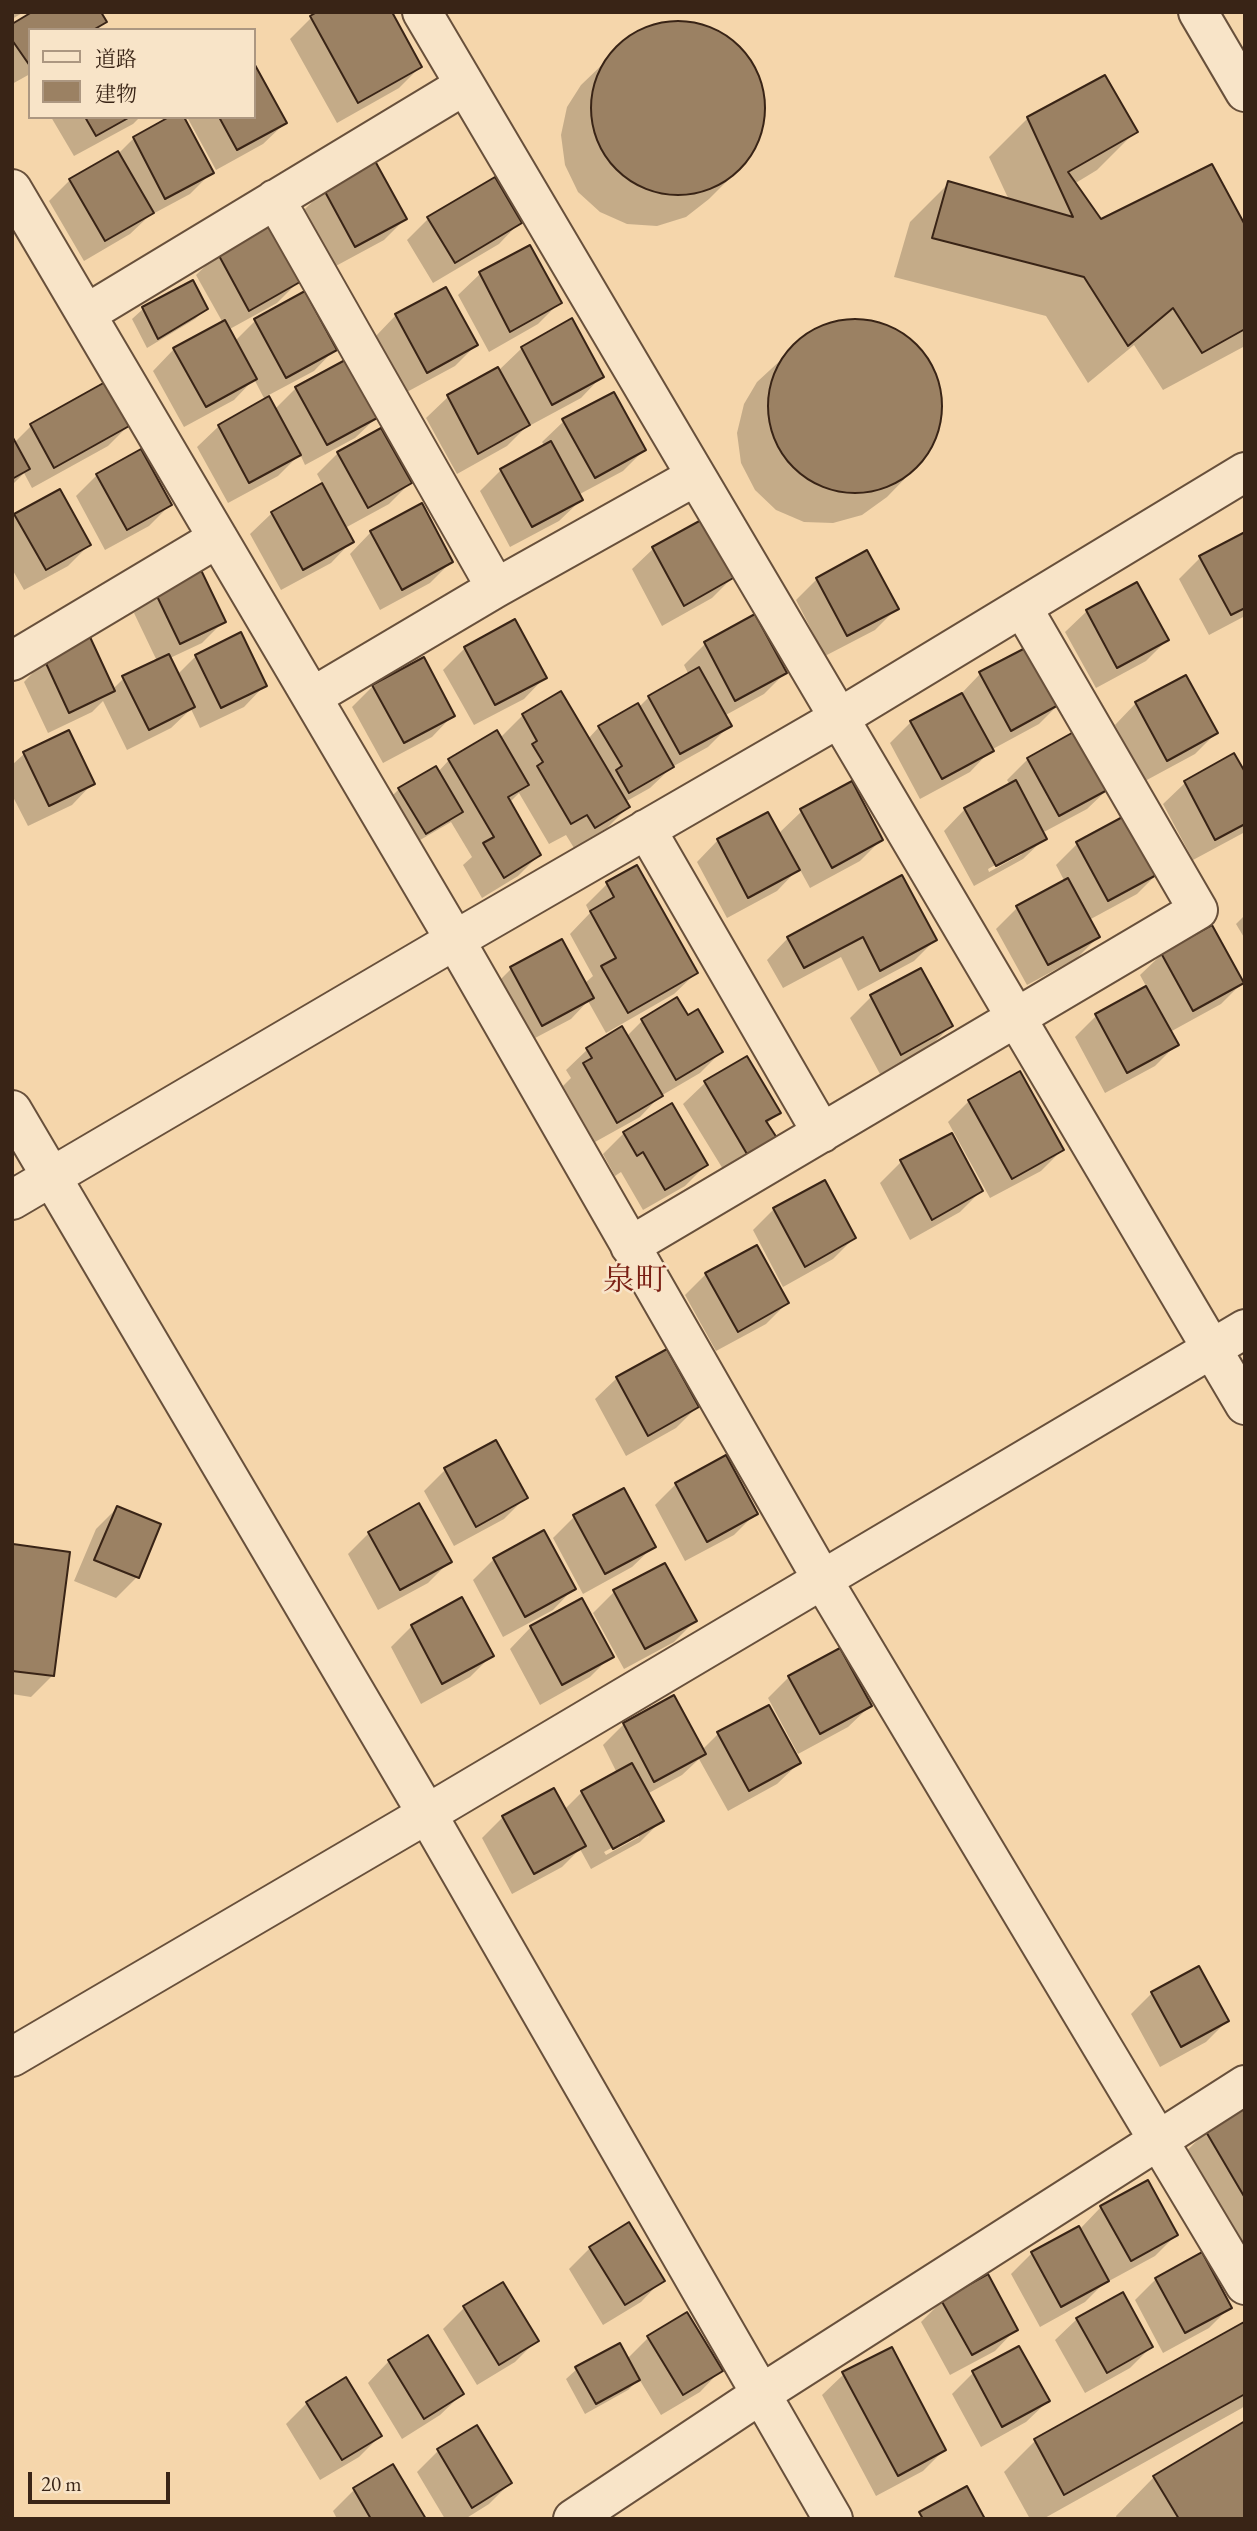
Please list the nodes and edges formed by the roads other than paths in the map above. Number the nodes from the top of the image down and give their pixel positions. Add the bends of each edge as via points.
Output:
1 (422, 12) edge
2 (1198, 12) edge
3 (465, 85) junction
4 (1245, 92) edge
5 (12, 189) edge
6 (275, 199) junction
7 (86, 314) junction
8 (1245, 472) edge
9 (696, 476) junction
10 (218, 538) junction
11 (496, 588) junction
12 (1022, 607) junction
13 (12, 661) edge
14 (312, 697) junction
15 (839, 718) junction
16 (646, 829) junction
17 (454, 940) junction
18 (1016, 1017) junction
19 (12, 1110) edge
20 (822, 1133) junction
21 (52, 1176) junction
22 (12, 1200) edge
23 (630, 1246) junction
24 (1245, 1329) edge
25 (1211, 1349) junction
26 (1245, 1405) edge
27 (822, 1579) junction
28 (427, 1814) junction
29 (12, 2057) edge
30 (1245, 2085) edge
31 (1159, 2142) junction
32 (1245, 2285) edge
33 (761, 2394) junction
34 (573, 2519) edge
35 (833, 2519) edge

1 - 3 street
2 - 4 street
3 - 6 street
3 - 9 street
5 - 7 street
6 - 7 street
6 - 11 street
7 - 10 street
8 - 12 street
9 - 11 street
9 - 15 street
10 - 13 street
10 - 14 street
11 - 14 street
12 - 15 street
12 - 18 street via 1198,910
14 - 17 street
15 - 16 street
15 - 18 street
16 - 17 street
16 - 20 street
17 - 21 street
17 - 23 street
18 - 20 street
18 - 25 street
19 - 21 street
20 - 23 street
21 - 22 street
21 - 28 street
23 - 27 street
24 - 25 street
25 - 26 street
25 - 27 street
27 - 28 street
27 - 31 street
28 - 29 street
28 - 33 street
30 - 31 street
31 - 32 street
31 - 33 street
33 - 34 street
33 - 35 street

